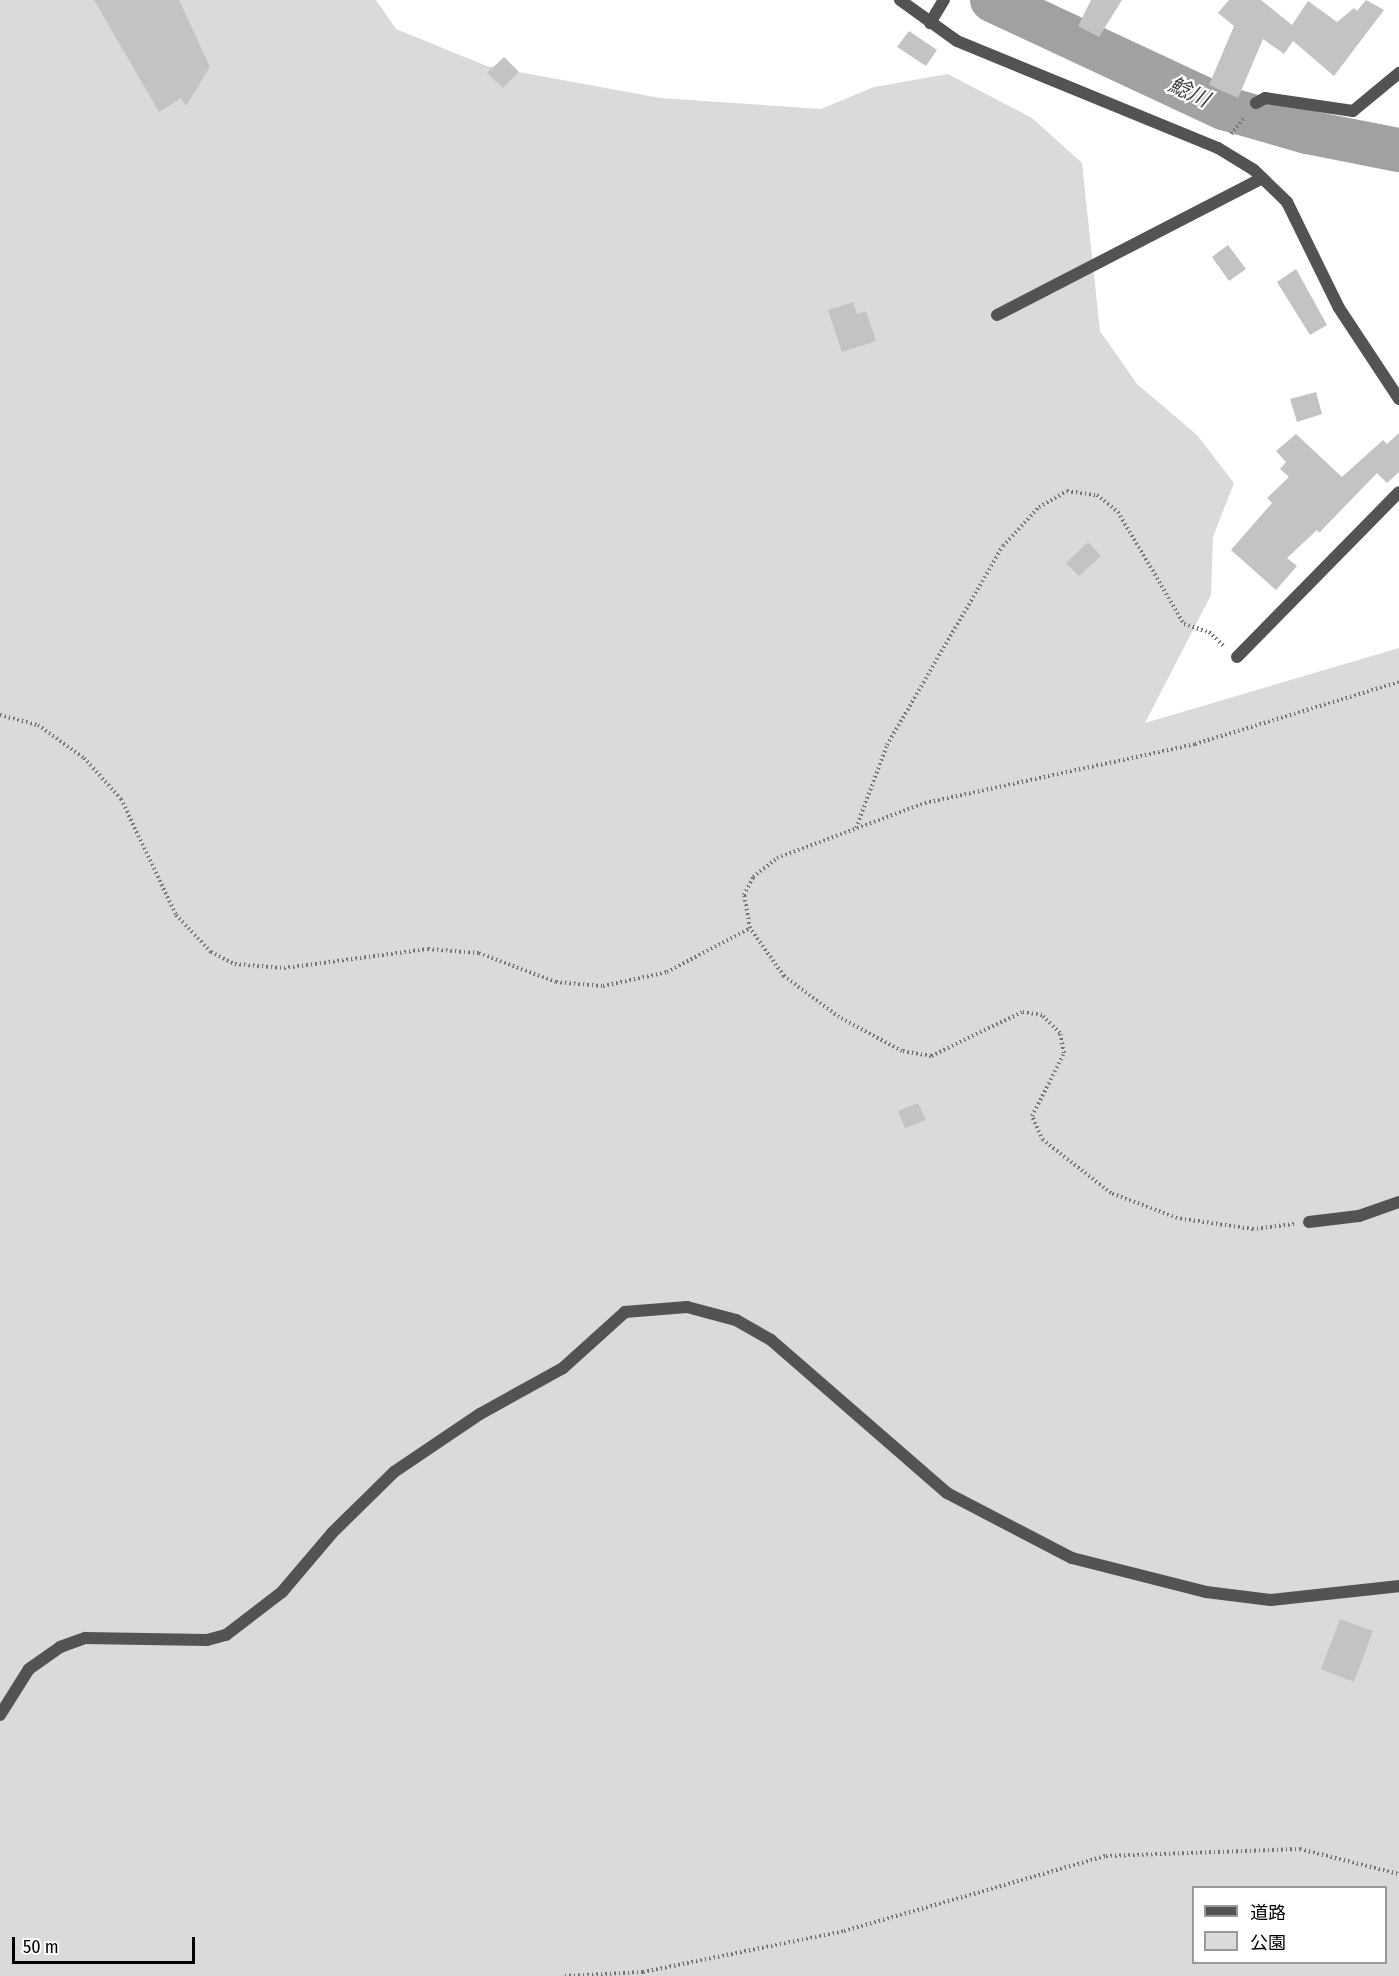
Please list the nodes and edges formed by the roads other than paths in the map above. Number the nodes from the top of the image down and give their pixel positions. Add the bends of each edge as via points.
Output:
1 (900, 0) edge
2 (944, 0) edge
3 (930, 23) junction
4 (1399, 73) edge
5 (1256, 103) dead end
6 (1262, 178) junction
7 (997, 315) dead end
8 (1399, 399) edge
9 (1399, 492) edge
10 (1237, 657) road end
11 (1399, 1202) edge
12 (1309, 1222) road end
13 (1399, 1586) edge
14 (0, 1715) edge

1 - 3 street
2 - 3 street
3 - 6 street via 957,40 1218,148
4 - 5 street via 1353,111 1265,98
6 - 7 street
6 - 8 street via 1287,202 1340,308
9 - 10 street
11 - 12 street via 1359,1216
13 - 14 street via 1271,1600 1206,1592 1072,1558 947,1493 771,1340 736,1320 687,1307 625,1312 563,1368 480,1414 394,1472 282,1592 226,1635 207,1640 85,1638 60,1647 29,1669

